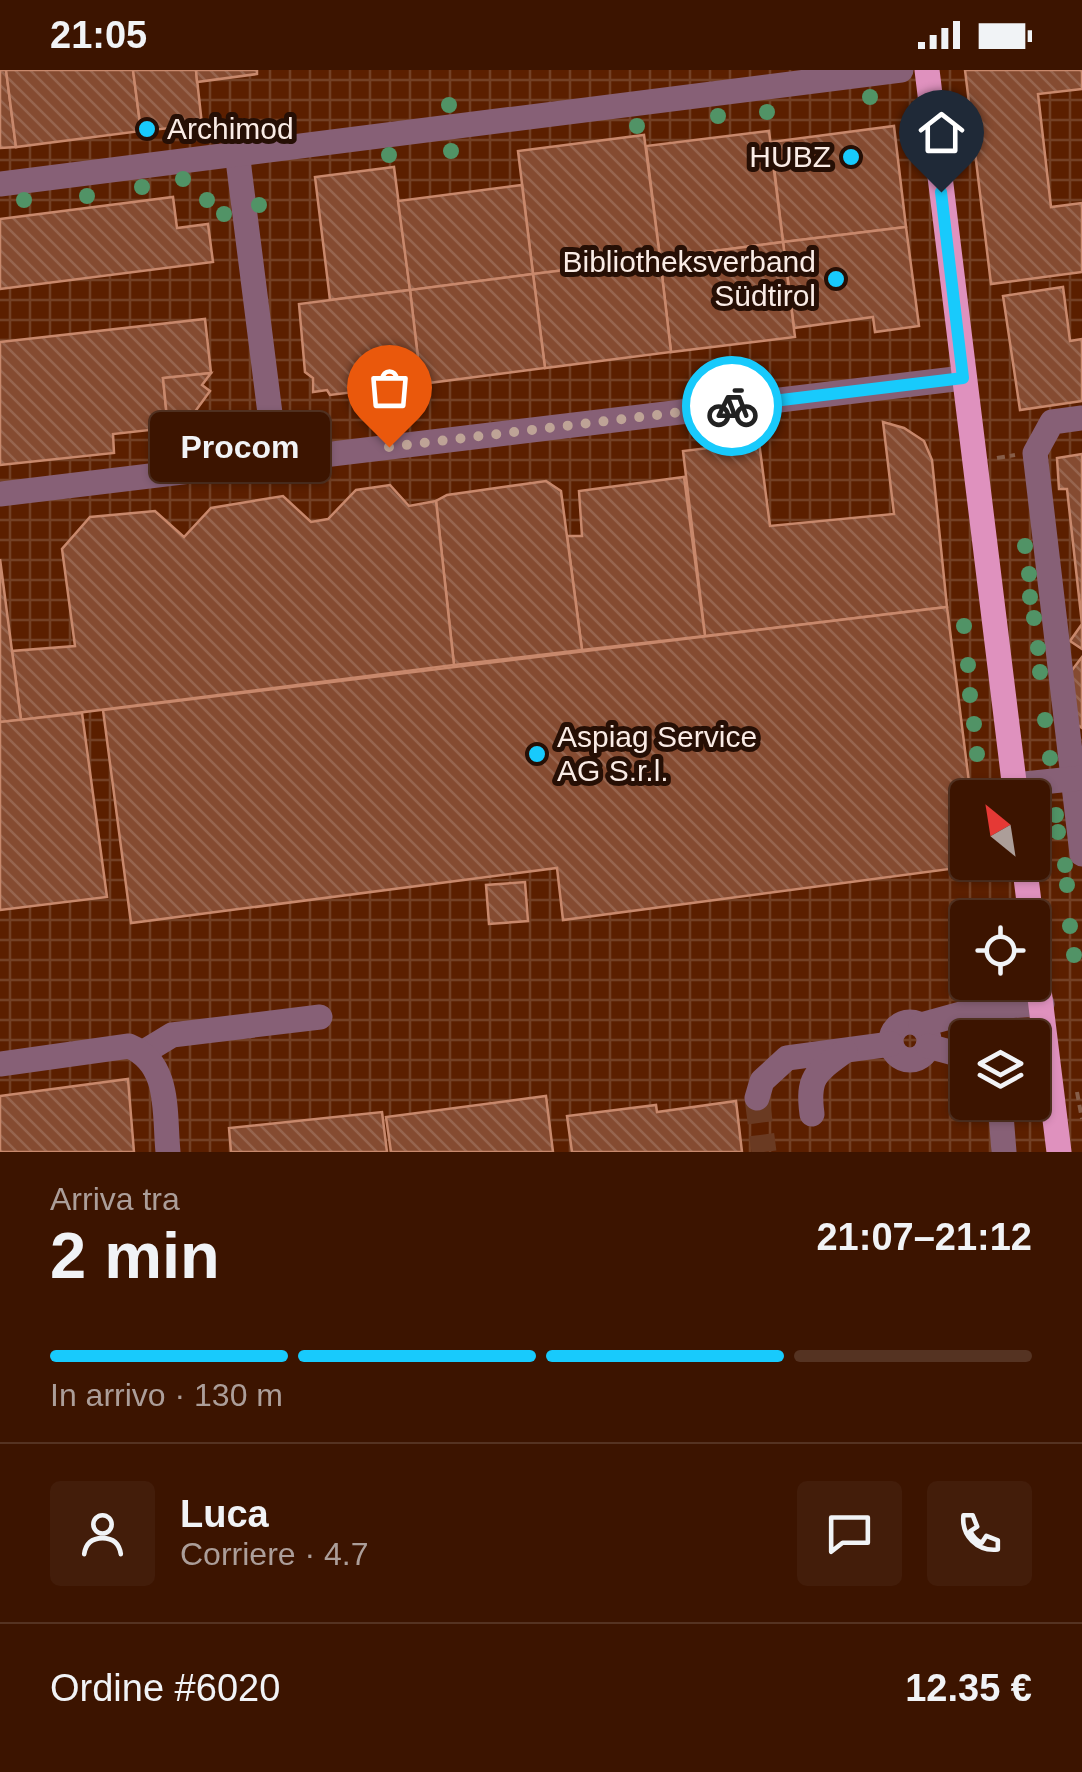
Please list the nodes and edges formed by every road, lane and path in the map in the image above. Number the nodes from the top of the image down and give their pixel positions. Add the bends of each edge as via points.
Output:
1 (900, 70) edge
2 (927, 70) edge
3 (785, 77) edge
4 (237, 152) junction
5 (0, 184) edge
6 (963, 378) junction
7 (1082, 418) edge
8 (276, 461) junction
9 (0, 494) edge
10 (1078, 779) edge
11 (1014, 780) edge
12 (1050, 784) edge
13 (1082, 854) edge
14 (1041, 1000) edge
15 (1042, 1004) junction
16 (320, 1017) dead end
17 (924, 1036) junction
18 (950, 1048) edge
19 (144, 1052) junction
20 (845, 1052) junction
21 (0, 1064) edge
22 (757, 1098) tunnel mouth
23 (812, 1114) dead end
24 (1001, 1120) edge
25 (168, 1152) edge
26 (1004, 1152) edge
27 (1059, 1152) edge

1 - 3 street
2 - 6 main road
3 - 4 street
4 - 5 street
4 - 8 street
6 - 8 street
6 - 11 main road
7 - 10 street via 1052,422 1035,452
8 - 9 street
10 - 12 street
10 - 13 street
14 - 15 main road
15 - 17 street via 986,1007
15 - 27 main road
16 - 19 street via 172,1035
17 - 18 street
17 - 20 street via 921,1057 908,1060 892,1044
19 - 21 street via 129,1046
19 - 25 street via 160,1078
20 - 22 street via 787,1058 769,1072
20 - 23 street via 815,1075
24 - 26 street

